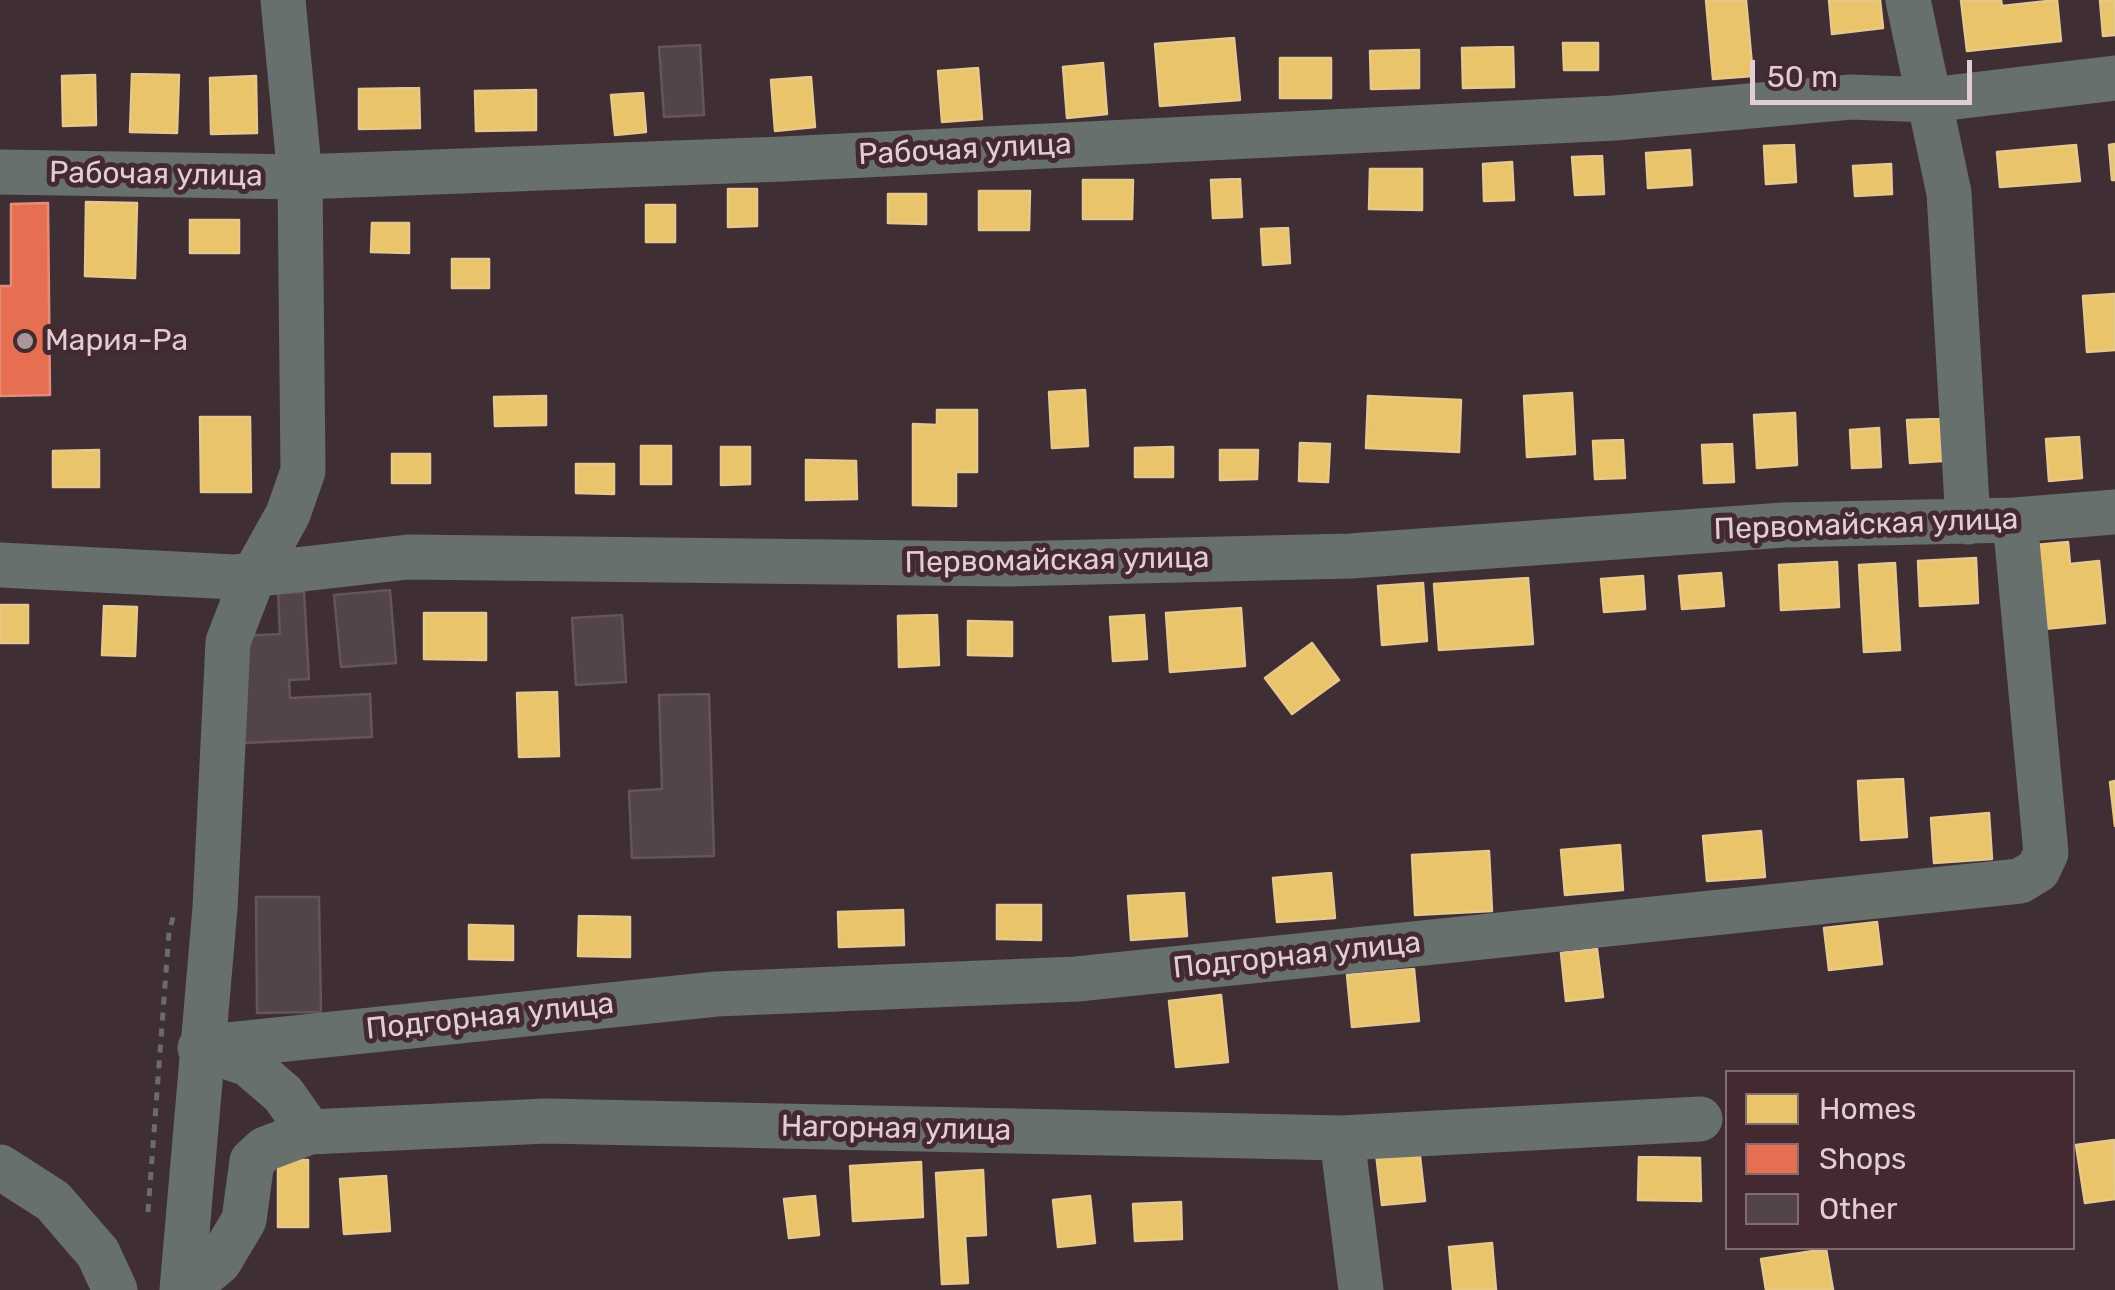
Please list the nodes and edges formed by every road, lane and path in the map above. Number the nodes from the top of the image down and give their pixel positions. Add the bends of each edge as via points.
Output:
1 (283, 0) edge
2 (1908, 0) edge
3 (2115, 78) edge
4 (1930, 100) junction
5 (0, 172) edge
6 (300, 178) junction
7 (2115, 512) edge
8 (2014, 520) junction
9 (1968, 522) junction
10 (0, 565) edge
11 (253, 577) junction
12 (200, 1048) junction
13 (1700, 1118) dead end
14 (310, 1132) junction
15 (1342, 1138) junction
16 (0, 1167) edge
17 (115, 1290) edge
18 (184, 1290) edge
19 (1361, 1290) edge

1 - 6 street
2 - 4 street
3 - 4 street, Рабочая улица
4 - 6 street, Рабочая улица via 1851,97 1615,118
4 - 9 street via 1949,193
5 - 6 street, Рабочая улица
6 - 11 street via 304,471
7 - 8 street, Первомайская улица
8 - 9 street, Первомайская улица
8 - 12 street, Подгорная улица via 2046,853 2038,870 2020,881 1077,979 716,994
9 - 11 street, Первомайская улица via 1784,526 1351,556 1007,564 408,557
10 - 11 street, Первомайская улица
11 - 12 street via 228,642
12 - 14 street via 248,1064 284,1094
12 - 18 street
13 - 15 street, Нагорная улица
14 - 15 street, Нагорная улица via 546,1121
14 - 18 street, Нагорная улица via 265,1148 252,1160 244,1220 219,1262
15 - 19 street
16 - 17 street via 53,1201 98,1253

